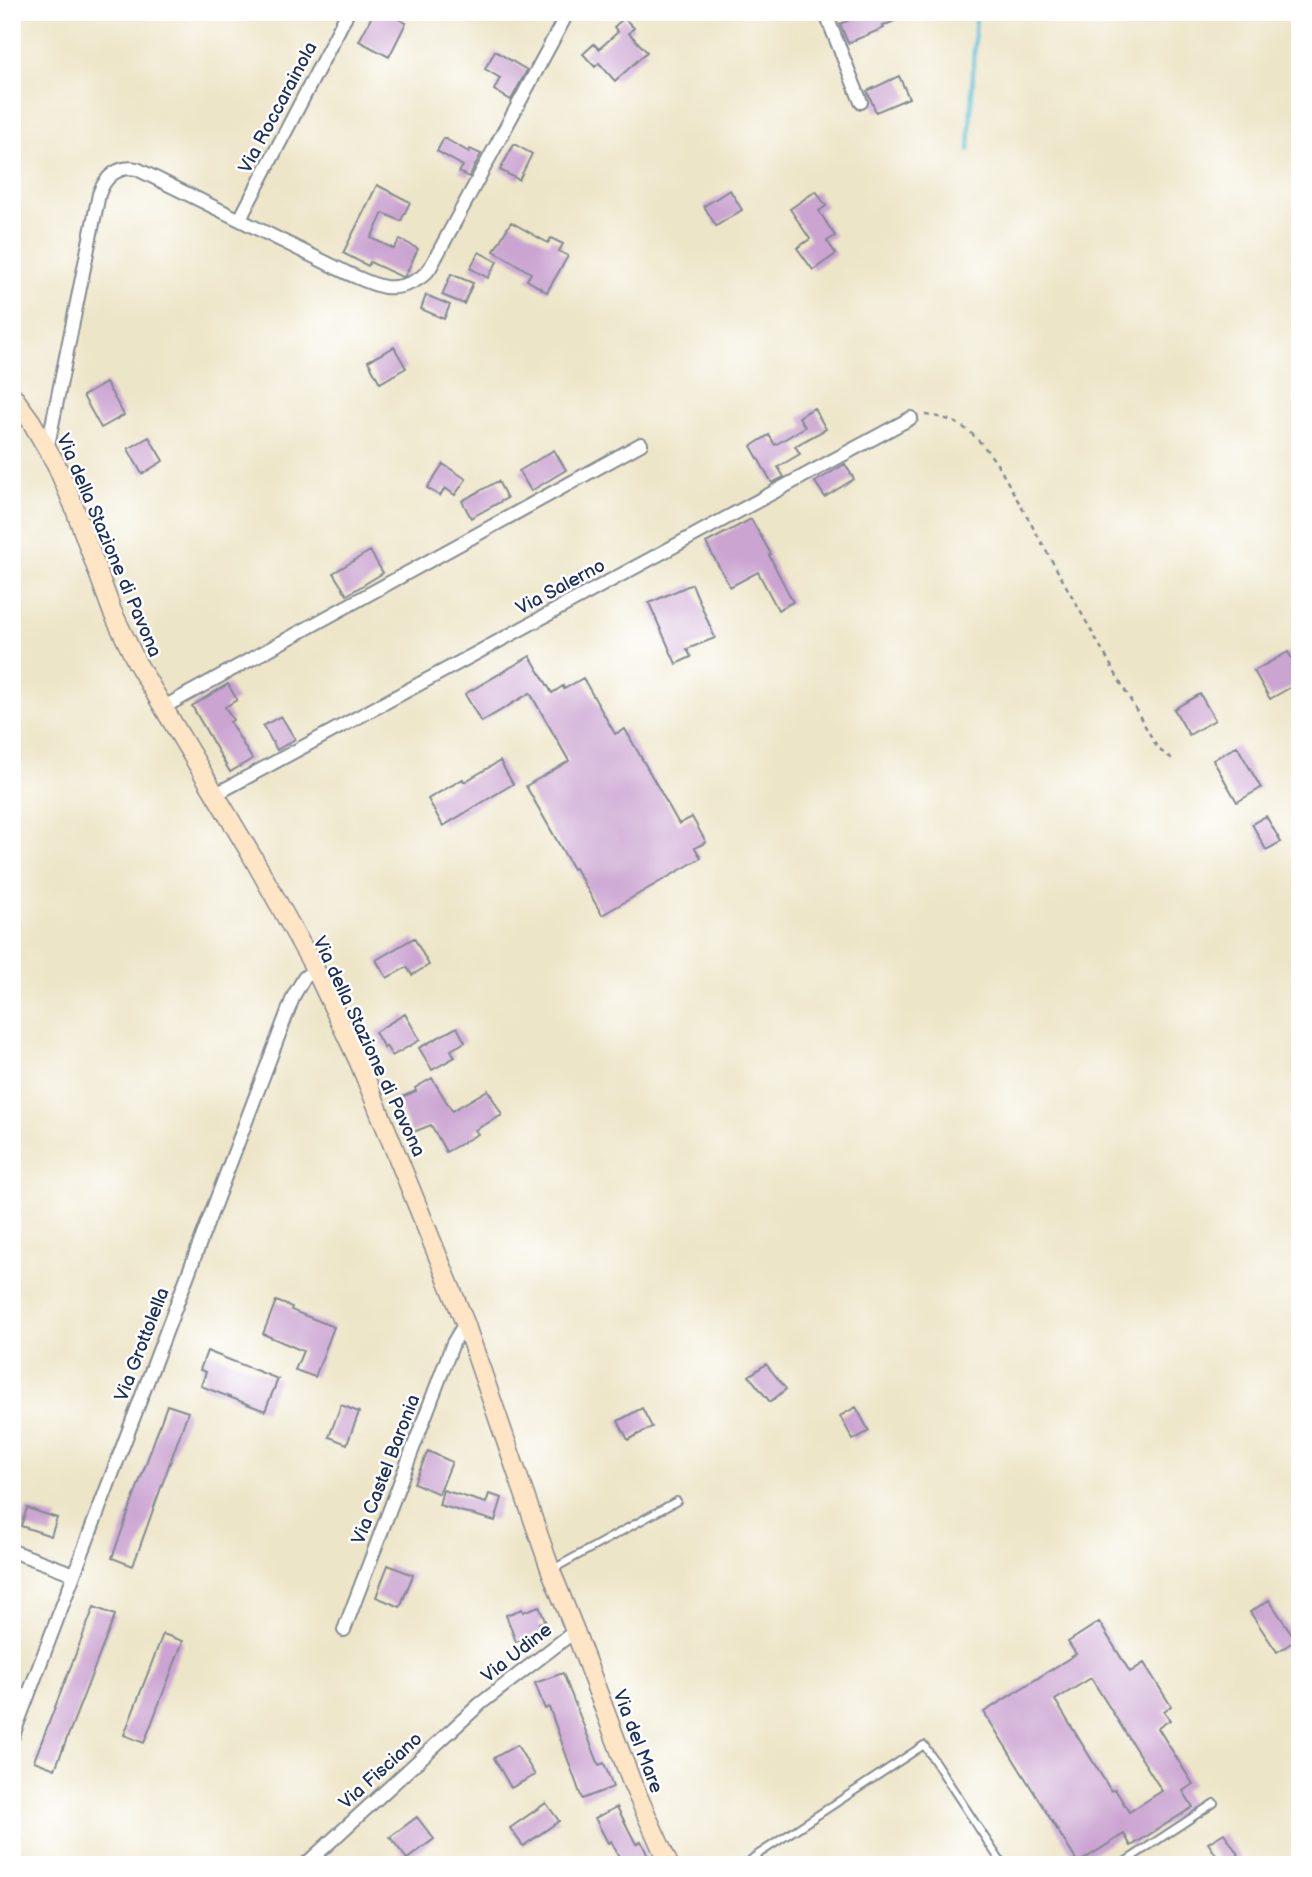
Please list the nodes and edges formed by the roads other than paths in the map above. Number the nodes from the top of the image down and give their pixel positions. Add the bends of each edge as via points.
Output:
1 (348, 12) edge
2 (568, 12) edge
3 (825, 12) edge
4 (861, 102) dead end
5 (240, 219) junction
6 (12, 395) edge
7 (911, 418) road end
8 (641, 444) dead end
9 (47, 450) junction
10 (164, 707) junction
11 (221, 791) junction
12 (315, 969) junction
13 (465, 1323) junction
14 (677, 1501) dead end
15 (12, 1551) edge
16 (551, 1571) junction
17 (74, 1574) junction
18 (344, 1630) dead end
19 (575, 1631) junction
20 (480, 1704) joint
21 (12, 1738) edge
22 (1213, 1803) dead end
23 (305, 1865) edge
24 (669, 1865) edge
25 (746, 1865) edge
26 (1003, 1865) edge
27 (1120, 1865) edge

1 - 5 street, Via Roccarainola
2 - 5 street via 430,268 419,279 394,287 378,285
3 - 4 street
5 - 9 street via 131,167 108,177 99,194
6 - 9 main road, Via della Stazione di Pavona
7 - 11 street, Via Salerno
8 - 10 street
9 - 10 main road, Via della Stazione di Pavona via 73,503 121,632
10 - 11 main road, Via della Stazione di Pavona
11 - 12 main road, Via della Stazione di Pavona
12 - 13 main road, Via della Stazione di Pavona via 359,1062
12 - 17 street, Via Grottolella via 294,995
13 - 16 main road, Via della Stazione di Pavona
13 - 18 street, Via Castel Baronia via 453,1343
14 - 16 lane
15 - 17 street
16 - 19 main road, Via della Stazione di Pavona
17 - 21 street, Via Grottolella
19 - 20 street, Via Udine
19 - 24 main road, Via del Mare via 632,1783
20 - 23 street, Via Fisciano
22 - 27 lane
25 - 26 lane via 924,1745

